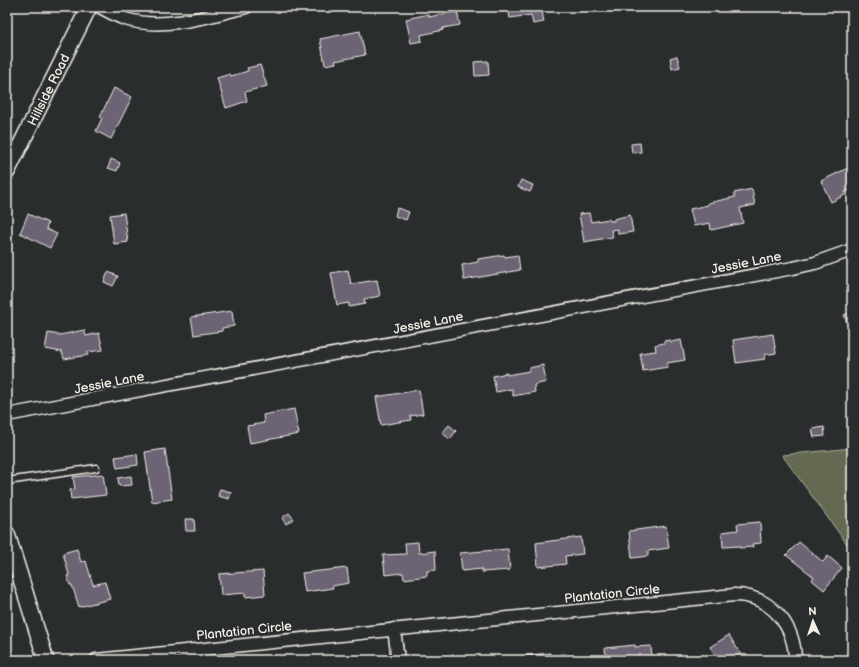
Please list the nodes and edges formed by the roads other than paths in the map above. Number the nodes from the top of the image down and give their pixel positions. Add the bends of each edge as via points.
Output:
1 (88, 7) edge
2 (100, 7) edge
3 (246, 7) edge
4 (7, 172) edge
5 (852, 250) edge
6 (7, 415) edge
7 (96, 468) dead end
8 (7, 481) edge
9 (7, 534) edge
10 (394, 628) junction
11 (46, 660) edge
12 (96, 660) edge
13 (398, 660) edge
14 (795, 660) edge

1 - 4 street, Hillside Road
2 - 3 street via 125,19 160,24 204,18
5 - 6 street, Jessie Lane via 793,268
7 - 8 lane
9 - 11 street
10 - 12 street, Plantation Circle
10 - 13 street
10 - 14 street, Plantation Circle via 742,595 762,602 783,620 795,646

